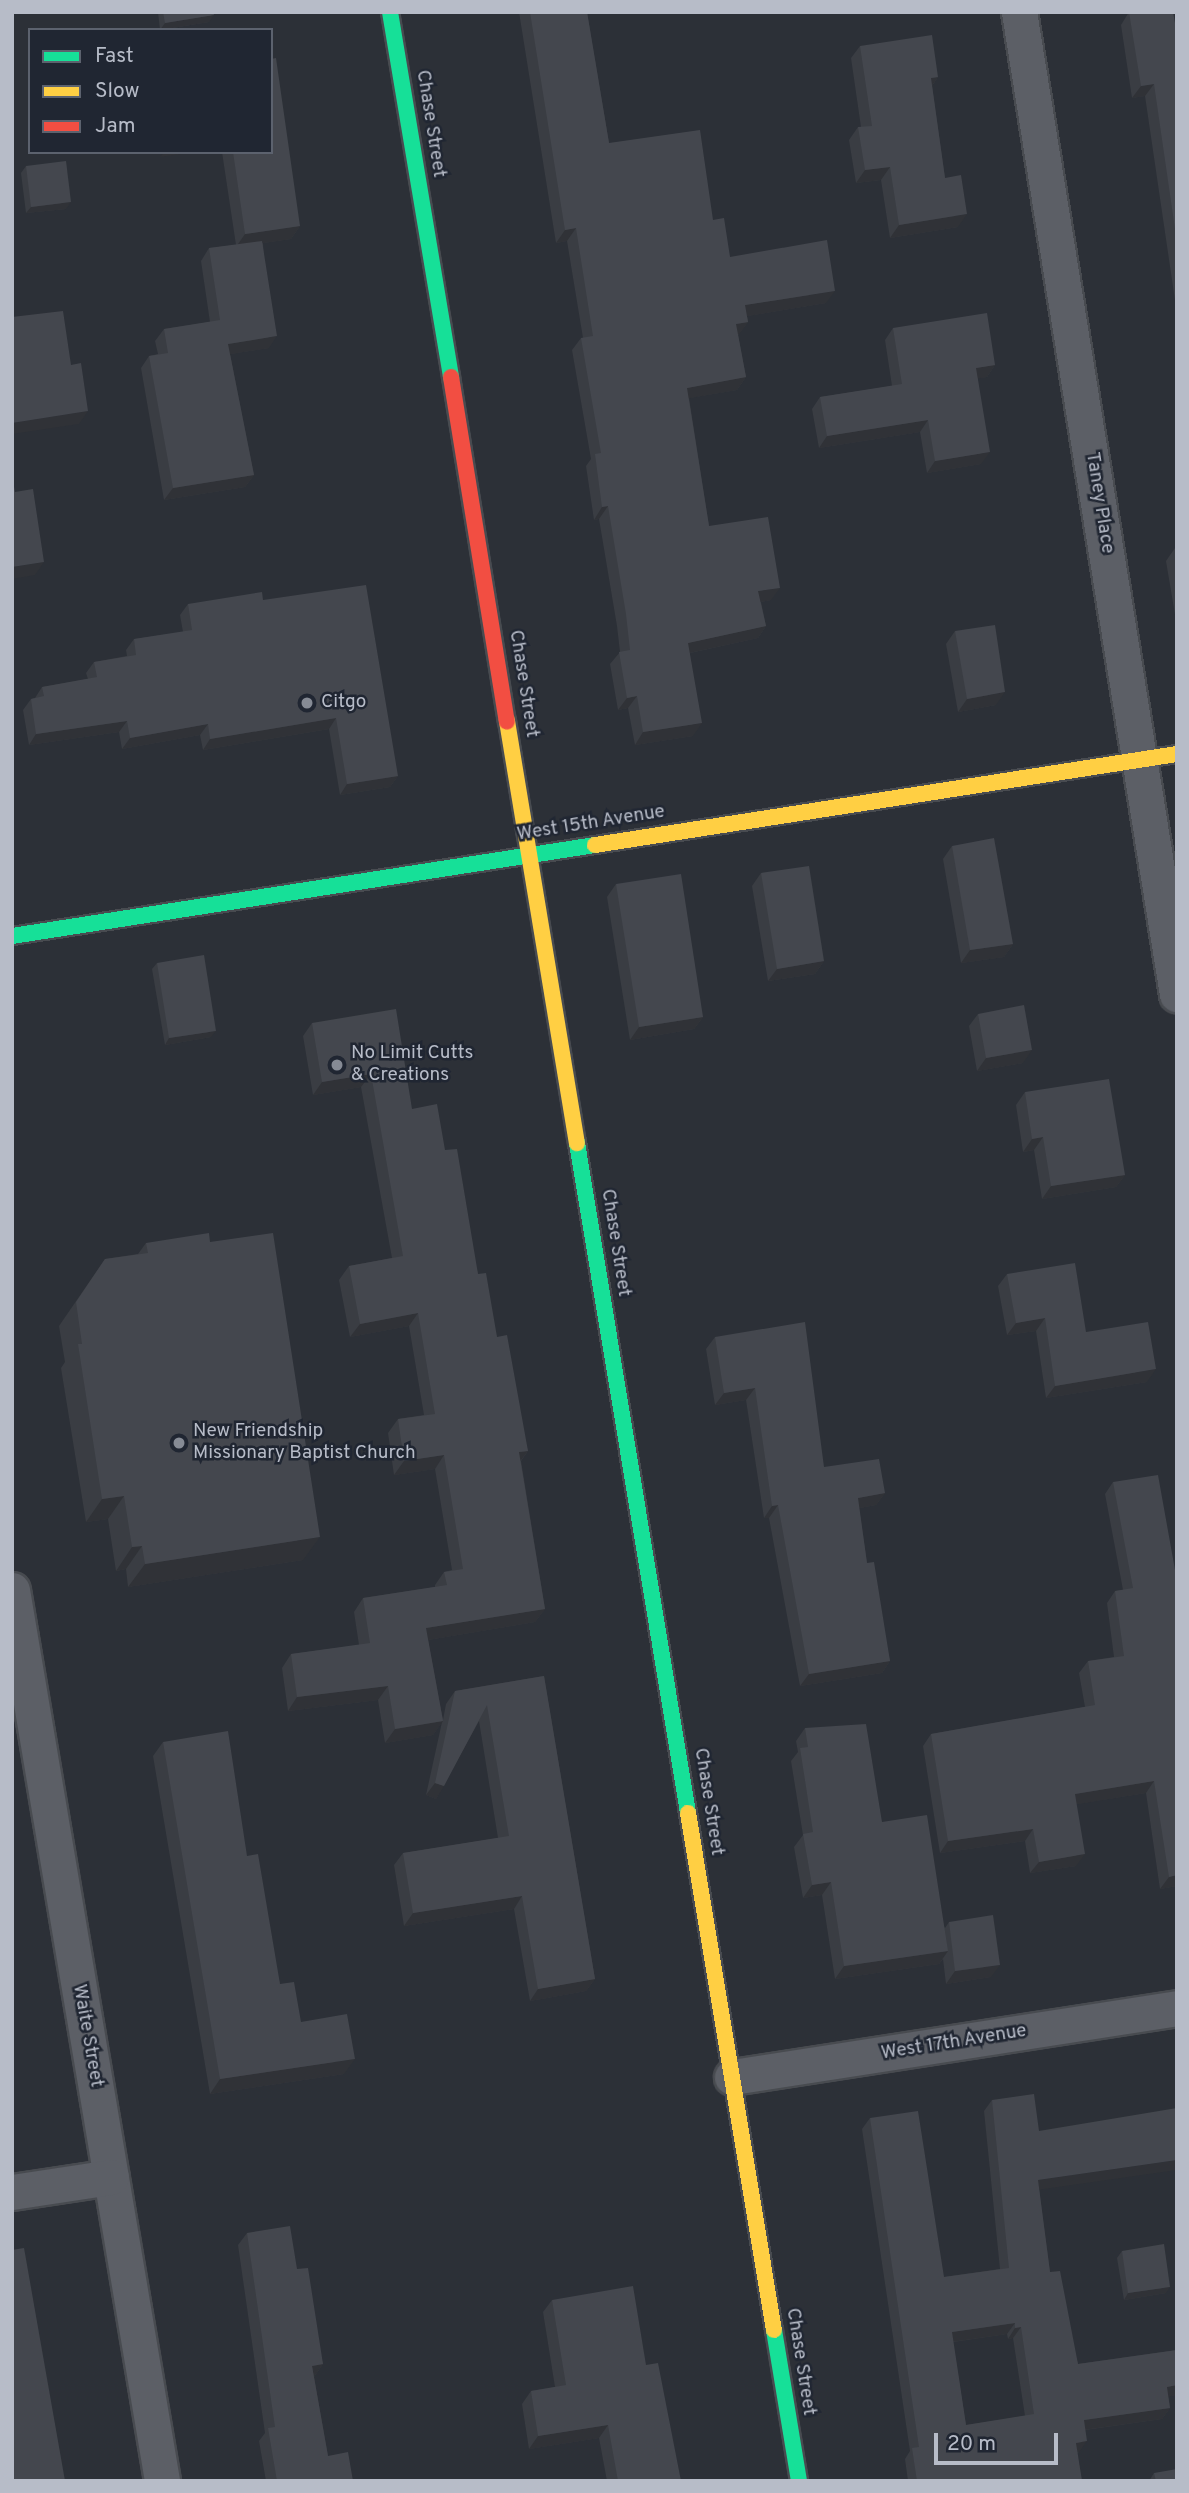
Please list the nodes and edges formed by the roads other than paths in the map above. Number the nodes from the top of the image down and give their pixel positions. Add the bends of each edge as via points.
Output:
1 (390, 12) edge
2 (1019, 12) edge
3 (1177, 754) edge
4 (1142, 760) junction
5 (530, 855) junction
6 (12, 936) edge
7 (1177, 993) edge
8 (12, 1590) edge
9 (1177, 2008) edge
10 (732, 2077) junction
11 (111, 2177) junction
12 (12, 2192) edge
13 (162, 2481) edge
14 (799, 2481) edge

1 - 5 street, Chase Street
2 - 4 street, Taney Place
3 - 4 street, West 15th Avenue
4 - 5 street, West 15th Avenue
4 - 7 street, Taney Place
5 - 6 street, West 15th Avenue
5 - 10 street, Chase Street
8 - 11 street, Waite Street
9 - 10 street, West 17th Avenue
10 - 14 street, Chase Street
11 - 12 street
11 - 13 street, Waite Street

